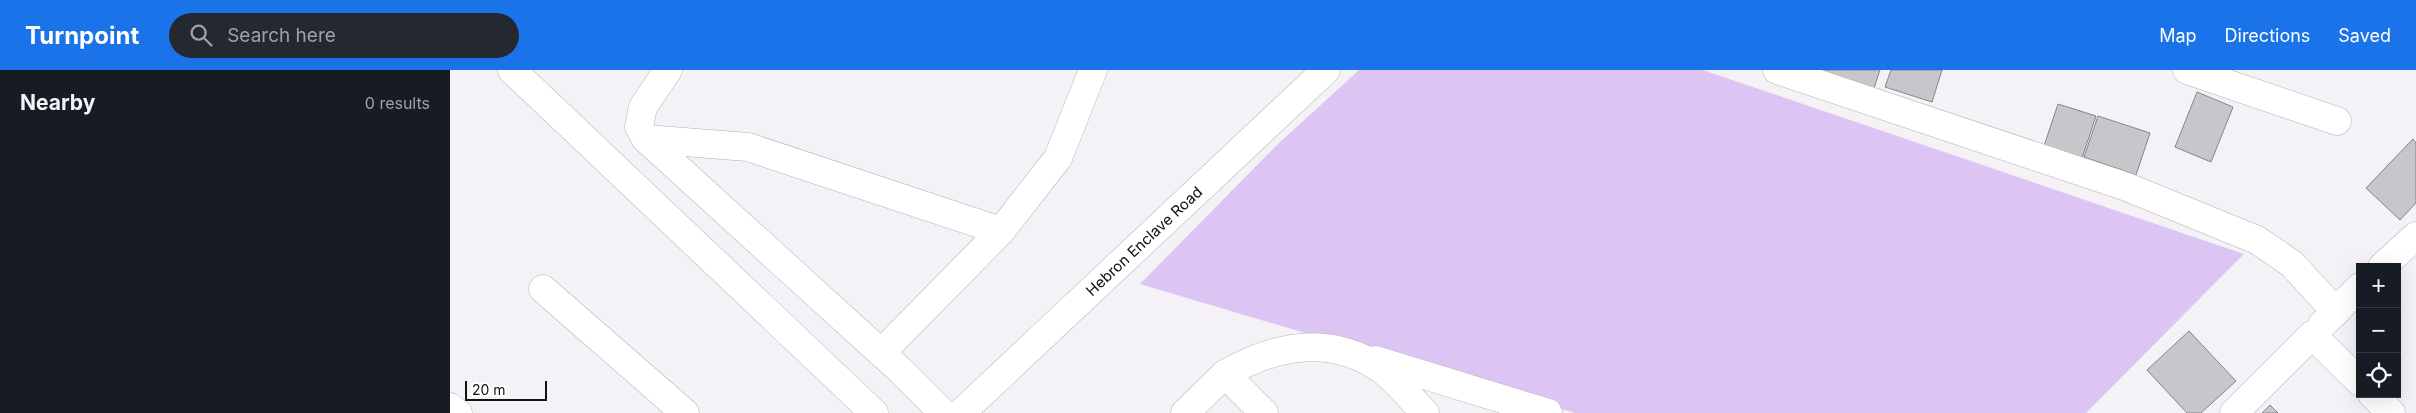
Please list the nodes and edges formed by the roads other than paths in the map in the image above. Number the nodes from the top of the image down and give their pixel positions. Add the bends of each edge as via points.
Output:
1 (668, 70) edge
2 (1093, 70) edge
3 (1326, 70) edge
4 (1777, 70) edge
5 (2187, 70) edge
6 (527, 75) edge
7 (2337, 121) dead end
8 (646, 139) junction
9 (1001, 232) junction
10 (2416, 236) edge
11 (2386, 263) edge
12 (543, 289) dead end
13 (2356, 291) edge
14 (2336, 312) junction
15 (2312, 335) junction
16 (882, 353) junction
17 (1355, 354) junction
18 (1225, 374) junction
19 (2356, 378) edge
20 (2376, 398) edge
21 (450, 407) edge
22 (969, 411) edge
23 (458, 413) edge
24 (685, 413) edge
25 (874, 413) edge
26 (943, 413) edge
27 (1185, 413) edge
28 (1264, 413) edge
29 (1425, 413) edge
30 (1548, 413) edge
31 (2234, 413) edge
32 (2391, 413) edge

1 - 8 street via 643,107 639,127
2 - 9 street via 1058,158
3 - 22 street, Hebron Enclave Road
4 - 14 street via 2127,187 2257,240 2292,264
5 - 7 street
6 - 25 street
8 - 9 street via 748,147
8 - 16 street
9 - 16 street
10 - 11 street
12 - 24 street
13 - 14 street
14 - 15 street
15 - 19 street
15 - 31 street
16 - 26 street
17 - 18 street via 1324,347 1296,348 1272,352
17 - 29 street via 1382,370
17 - 30 street
18 - 27 street
18 - 28 street
20 - 32 street
21 - 23 street

